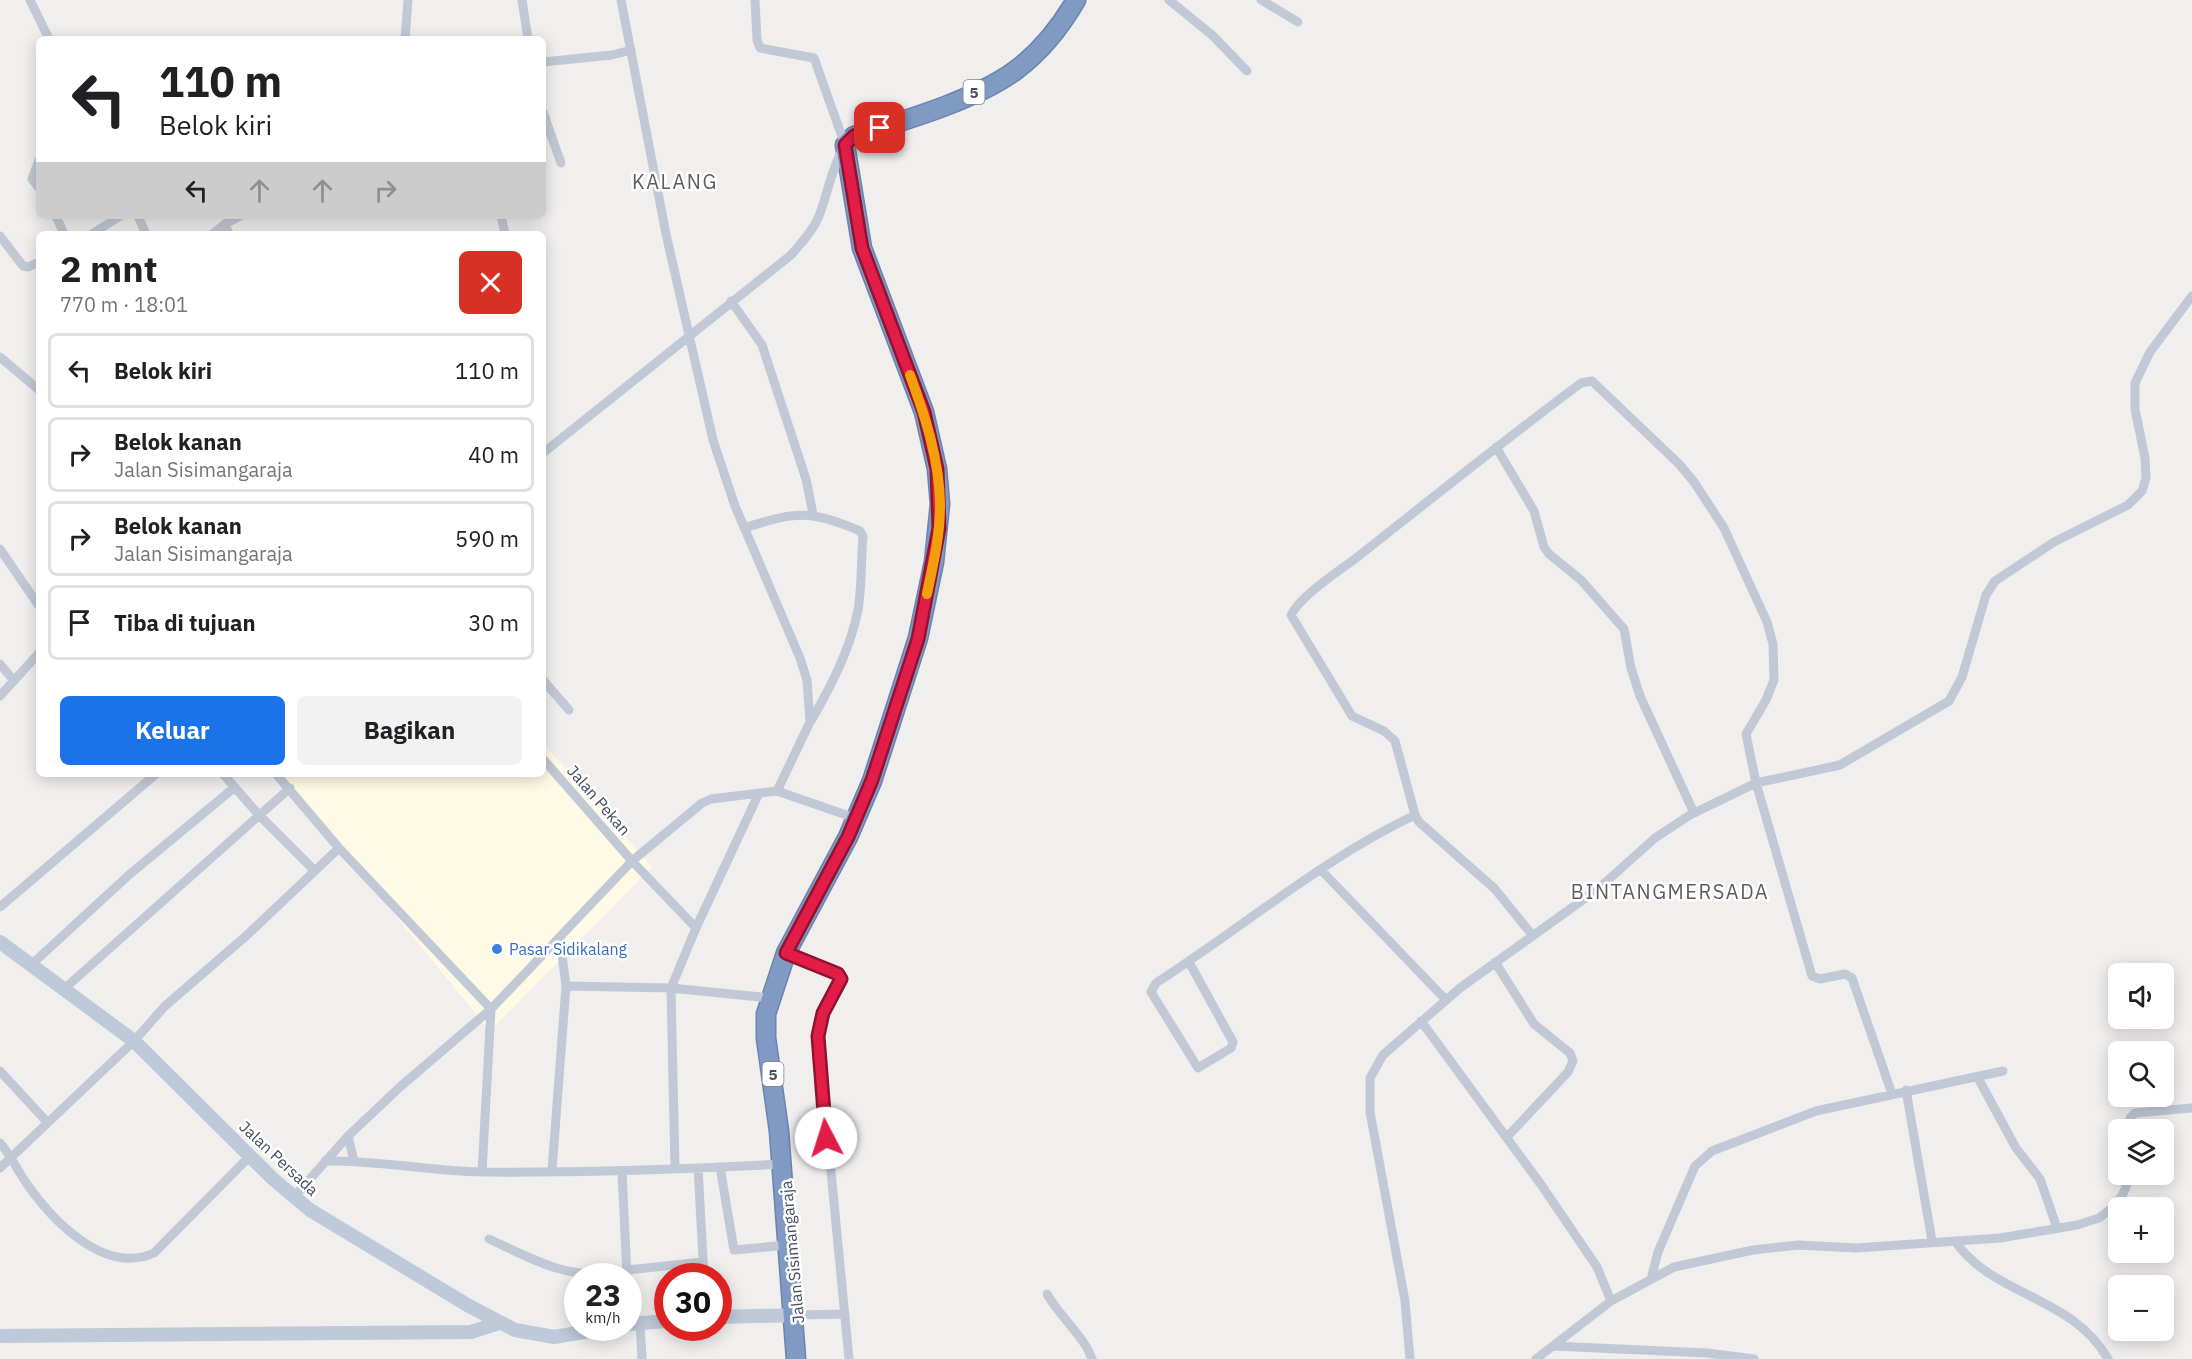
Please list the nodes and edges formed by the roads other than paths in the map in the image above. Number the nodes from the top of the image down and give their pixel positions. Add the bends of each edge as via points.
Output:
1 (30, 0) edge
2 (408, 0) edge
3 (522, 0) edge
4 (621, 0) edge
5 (755, 0) edge
6 (1169, 0) edge
7 (1261, 0) edge
8 (1074, 1) edge
9 (1298, 22) dead end
10 (48, 36) edge
11 (405, 36) edge
12 (528, 36) edge
13 (631, 50) junction
14 (546, 62) edge
15 (1246, 71) dead end
16 (546, 120) edge
17 (845, 145) junction
18 (561, 163) dead end
19 (36, 170) edge
20 (36, 184) edge
21 (115, 219) edge
22 (234, 219) edge
23 (225, 224) junction
24 (97, 231) edge
25 (216, 231) edge
26 (228, 231) edge
27 (0, 236) edge
28 (36, 263) edge
29 (2192, 296) edge
30 (731, 301) junction
31 (690, 333) junction
32 (0, 357) edge
33 (36, 387) edge
34 (1496, 447) junction
35 (546, 448) edge
36 (813, 514) junction
37 (744, 528) junction
38 (0, 549) edge
39 (36, 602) edge
40 (36, 657) edge
41 (0, 664) edge
42 (14, 681) junction
43 (546, 684) edge
44 (0, 696) edge
45 (569, 710) dead end
46 (810, 722) junction
47 (546, 762) edge
48 (152, 777) edge
49 (227, 777) edge
50 (279, 777) edge
51 (1756, 783) junction
52 (236, 787) junction
53 (290, 788) junction
54 (777, 791) junction
55 (759, 793) junction
56 (1694, 813) junction
57 (259, 815) junction
58 (1415, 815) junction
59 (858, 816) junction
60 (339, 848) junction
61 (632, 861) junction
62 (314, 870) junction
63 (1322, 871) junction
64 (0, 907) edge
65 (696, 927) junction
66 (1533, 936) junction
67 (560, 939) junction
68 (0, 942) edge
69 (787, 954) junction
70 (1189, 962) junction
71 (1495, 962) junction
72 (32, 964) junction
73 (566, 986) junction
74 (671, 988) junction
75 (64, 989) junction
76 (770, 998) junction
77 (1446, 1000) junction
78 (491, 1009) junction
79 (1421, 1021) junction
80 (134, 1041) junction
81 (0, 1071) edge
82 (2003, 1071) dead end
83 (1978, 1078) junction
84 (1906, 1090) junction
85 (1892, 1094) junction
86 (2192, 1108) edge
87 (2130, 1119) edge
88 (47, 1122) junction
89 (348, 1136) junction
90 (1507, 1137) junction
91 (0, 1143) edge
92 (11, 1155) junction
93 (250, 1156) junction
94 (325, 1161) junction
95 (354, 1161) junction
96 (783, 1164) junction
97 (720, 1167) junction
98 (0, 1168) edge
99 (698, 1168) junction
100 (675, 1169) junction
101 (552, 1170) junction
102 (482, 1172) junction
103 (622, 1172) junction
104 (2127, 1185) edge
105 (294, 1197) junction
106 (2057, 1228) junction
107 (489, 1239) dead end
108 (1932, 1241) junction
109 (1956, 1241) junction
110 (787, 1245) junction
111 (703, 1262) joint
112 (627, 1263) edge
113 (642, 1271) edge
114 (564, 1272) edge
115 (1651, 1279) junction
116 (1047, 1294) dead end
117 (1611, 1301) junction
118 (469, 1306) junction
119 (845, 1314) junction
120 (795, 1315) junction
121 (732, 1317) edge
122 (498, 1323) junction
123 (471, 1332) junction
124 (0, 1335) edge
125 (564, 1335) edge
126 (638, 1341) edge
127 (1554, 1346) junction
128 (642, 1359) edge
129 (798, 1359) edge
130 (849, 1359) edge
131 (1092, 1359) edge
132 (1410, 1359) edge
133 (1536, 1359) edge
134 (1754, 1359) edge
135 (2108, 1359) edge

1 - 10 street
2 - 11 street
3 - 12 street
4 - 13 street
5 - 17 street via 760,48 814,58
6 - 15 street via 1212,35
7 - 9 street
8 - 17 highway, 5 via 1042,46 997,82 854,136
13 - 14 street
13 - 31 street via 666,234
16 - 18 street
17 - 30 street via 834,165 819,218 809,234 791,255
17 - 59 highway, Jalan Sisimangaraja / 5 via 862,248 924,412 937,469 940,504 934,562 918,639
19 - 20 street
21 - 24 street
22 - 23 street
23 - 25 street
23 - 26 street
27 - 28 street via 23,266
29 - 51 street via 2150,352 2135,383 2146,478 2135,499 2054,542 1995,581 1986,595 1962,677 1949,701 1840,765
30 - 31 street
30 - 36 street via 762,345 809,489
31 - 35 street
31 - 37 street via 713,440
32 - 33 street
34 - 51 street via 1581,383 1592,381 1694,482 1724,528 1767,622 1773,644 1776,667 1771,690 1746,734
34 - 56 street via 1534,511 1544,547 1581,580 1624,629 1640,696
34 - 58 street via 1296,607 1291,615 1352,717 1384,731 1395,741
36 - 37 street via 782,516
36 - 46 street via 860,531 862,536 858,609 852,631 832,683
37 - 46 street via 800,658 807,680
38 - 39 street
40 - 42 street
41 - 42 street
42 - 44 street
43 - 45 street
46 - 54 street
47 - 61 street, Jalan Pekan
48 - 64 street
49 - 52 street
50 - 53 street
51 - 56 street
51 - 85 street via 1812,976 1820,980 1845,974 1852,978
52 - 57 street
52 - 72 street via 130,874
53 - 57 street
53 - 60 street
54 - 55 street
54 - 59 street
55 - 61 street via 702,803
55 - 65 street
56 - 66 street via 1655,838 1598,889
57 - 62 street
57 - 75 street
58 - 63 street
58 - 66 street via 1495,890
59 - 69 highway, Jalan Sisimangaraja / 5
60 - 62 street
60 - 78 street
61 - 65 street, Jalan Pekan
61 - 67 street
62 - 80 street via 165,1006
63 - 70 street
63 - 77 street
65 - 74 street
66 - 71 street
67 - 73 street
67 - 78 street
68 - 72 street, Jalan Persada
69 - 76 highway, Jalan Sisimangaraja / 5
69 - 96 highway, Jalan Sisimangaraja / 5 via 768,1022
69 - 119 street via 838,974 841,979 823,1013 818,1036
70 - 70 street via 1233,1042 1231,1048 1198,1068 1151,992 1156,983
71 - 77 street
71 - 90 street via 1534,1024 1570,1053 1573,1061 1568,1072
72 - 75 street, Jalan Persada
73 - 74 street
73 - 101 street
74 - 76 street
74 - 100 street
75 - 80 street, Jalan Persada
76 - 96 highway, Jalan Sisimangaraja / 5 via 766,1038
77 - 79 street
78 - 89 street
78 - 102 street
79 - 90 street
79 - 132 street via 1383,1055 1369,1084 1380,1179 1405,1301
80 - 88 street
80 - 93 street, Jalan Persada
81 - 88 street
82 - 83 street
83 - 84 street
83 - 106 street via 2016,1148 2040,1179
84 - 85 street
84 - 108 street
85 - 115 street via 1815,1111 1704,1156 1695,1166 1676,1208
86 - 87 street via 2135,1113
88 - 92 street
89 - 94 street
89 - 95 street
90 - 117 street via 1597,1268
91 - 92 street
92 - 93 street via 17,1170 56,1217 94,1250 123,1259 154,1253
92 - 98 street
93 - 105 street, Jalan Persada
94 - 95 street
94 - 105 street
95 - 102 street
96 - 97 street
96 - 110 highway, Jalan Sisimangaraja / 5
96 - 120 highway, Jalan Sisimangaraja / 5
97 - 99 street
97 - 110 street via 734,1250
99 - 100 street
99 - 111 street
100 - 103 street
101 - 102 street
101 - 103 street
103 - 112 street
104 - 106 street via 2112,1208 2099,1218
105 - 118 street, Jalan Persada
106 - 109 street
107 - 114 street
108 - 109 street
108 - 115 street via 1856,1248 1798,1245 1753,1250 1674,1267
109 - 135 street via 1969,1259 2073,1319
110 - 120 highway, Jalan Sisimangaraja / 5
111 - 113 street
115 - 117 street
116 - 131 street
117 - 127 street
118 - 122 street, Jalan Persada
118 - 123 street via 475,1316
119 - 120 street
119 - 130 street
120 - 121 street
120 - 129 highway, Jalan Sisimangaraja / 5
122 - 123 street
122 - 125 street, Jalan Persada via 515,1330
123 - 124 street
126 - 128 street
127 - 133 street
127 - 134 street

